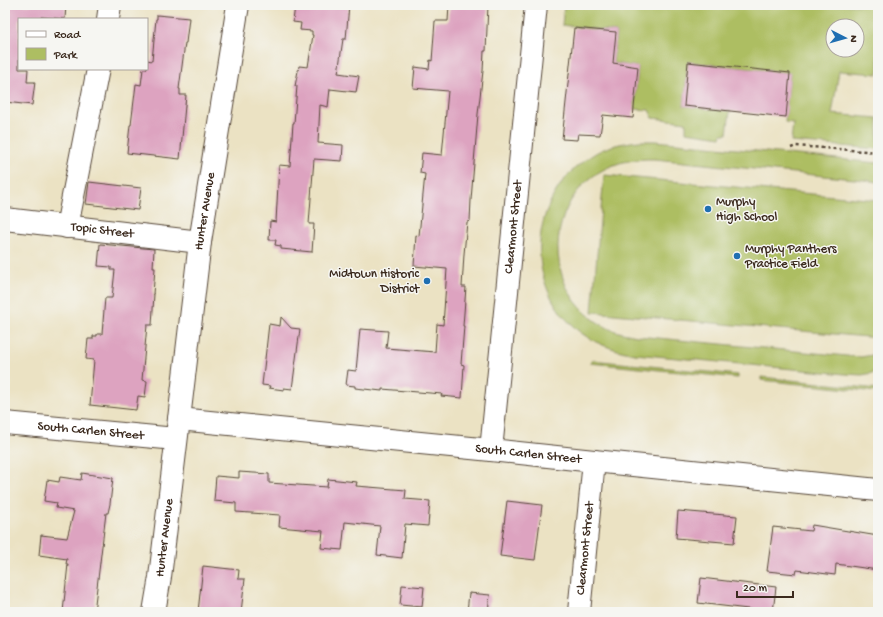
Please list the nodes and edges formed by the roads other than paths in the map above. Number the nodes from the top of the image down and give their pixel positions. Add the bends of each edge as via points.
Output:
1 (110, 5) edge
2 (238, 5) edge
3 (536, 5) edge
4 (108, 18) edge
5 (98, 70) edge
6 (5, 219) edge
7 (67, 227) junction
8 (200, 242) junction
9 (5, 423) edge
10 (178, 429) junction
11 (491, 450) junction
12 (594, 461) junction
13 (878, 490) edge
14 (154, 612) edge
15 (579, 612) edge

1 - 4 street
2 - 8 street, Hunter Avenue
3 - 11 street, Clearmont Street
5 - 7 street
6 - 7 street, Topic Street
7 - 8 street, Topic Street
8 - 10 street, Hunter Avenue
9 - 10 street, South Carlen Street
10 - 11 street, South Carlen Street
10 - 14 street, Hunter Avenue
11 - 12 street, South Carlen Street
12 - 13 street, South Carlen Street
12 - 15 street, Clearmont Street

